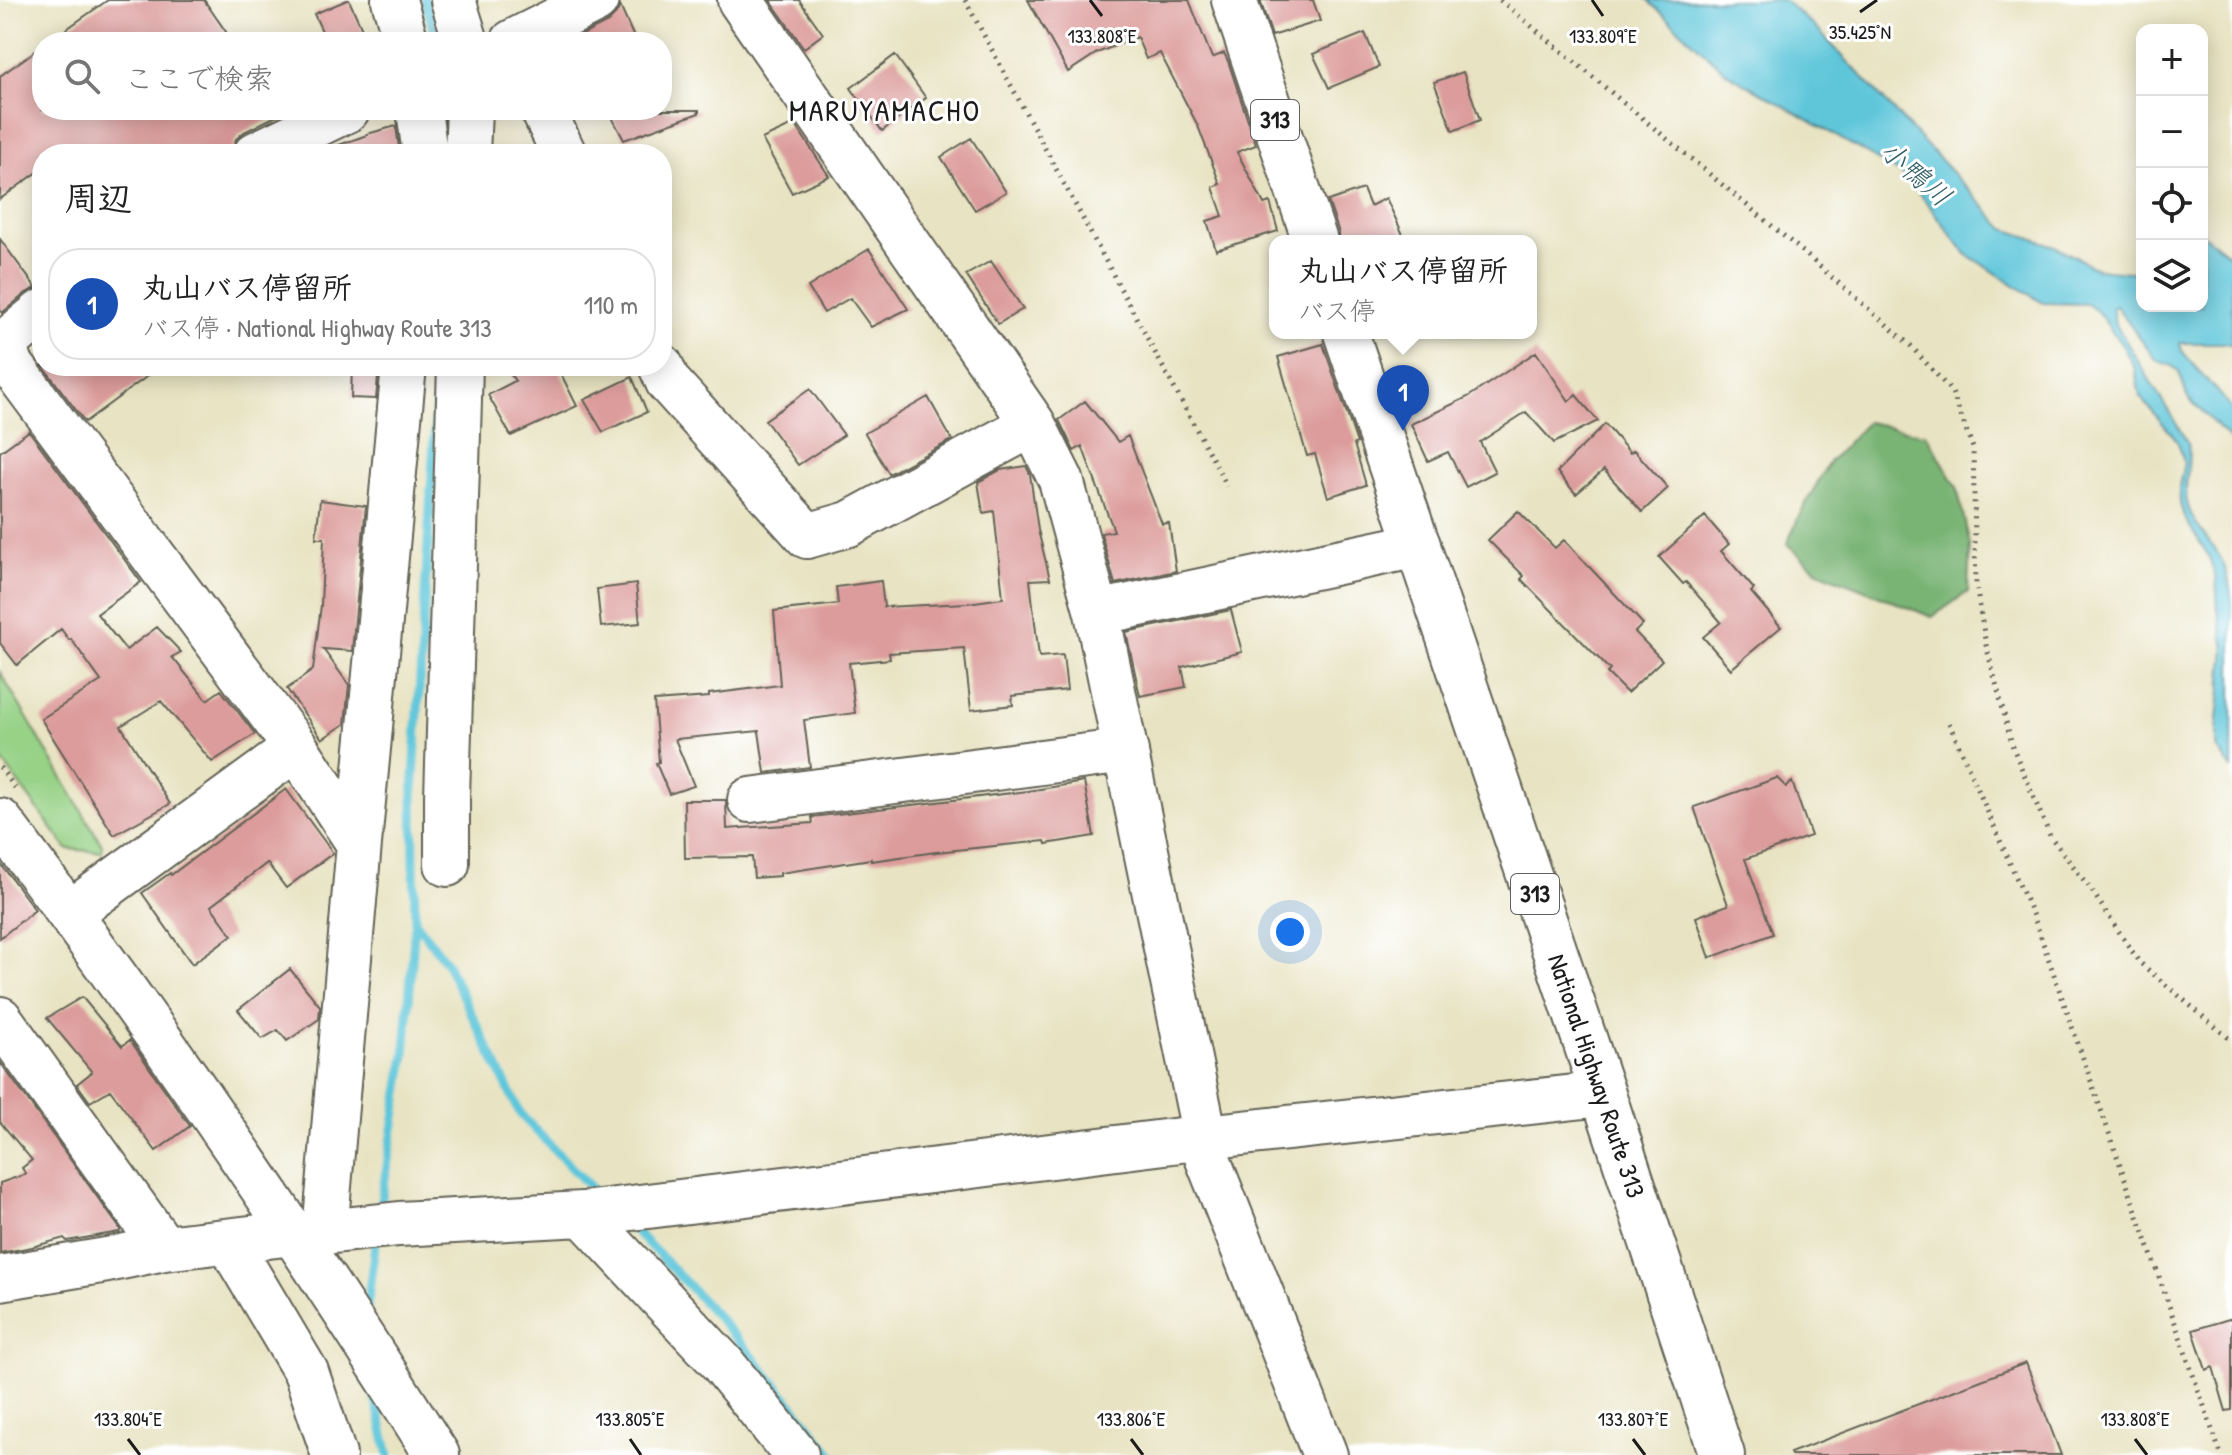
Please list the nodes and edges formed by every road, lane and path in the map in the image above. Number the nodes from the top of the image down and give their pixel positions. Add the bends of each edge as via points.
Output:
1 (394, 0) edge
2 (453, 0) edge
3 (596, 0) edge
4 (740, 0) edge
5 (965, 0) edge
6 (1234, 0) edge
7 (1500, 0) edge
8 (403, 32) edge
9 (463, 32) edge
10 (533, 32) edge
11 (326, 120) edge
12 (420, 120) edge
13 (469, 120) edge
14 (548, 120) edge
15 (277, 144) edge
16 (424, 144) edge
17 (467, 144) edge
18 (559, 144) edge
19 (1313, 235) edge
20 (32, 321) edge
21 (1348, 339) edge
22 (0, 348) edge
23 (403, 376) edge
24 (460, 376) edge
25 (665, 376) edge
26 (1033, 424) junction
27 (1227, 486) dead end
28 (1418, 545) junction
29 (1097, 613) junction
30 (1949, 723) dead end
31 (296, 748) junction
32 (1126, 751) junction
33 (750, 800) dead end
34 (0, 821) edge
35 (359, 844) junction
36 (447, 864) dead end
37 (70, 913) junction
38 (0, 1019) edge
39 (2232, 1041) edge
40 (1603, 1094) junction
41 (1205, 1137) junction
42 (592, 1213) junction
43 (325, 1231) junction
44 (228, 1241) junction
45 (164, 1248) junction
46 (0, 1278) edge
47 (334, 1455) edge
48 (437, 1455) edge
49 (796, 1455) edge
50 (1325, 1455) edge
51 (1722, 1455) edge
52 (2221, 1455) edge

1 - 8 main road
2 - 9 main road
3 - 10 main road
4 - 26 main road
5 - 27 path
6 - 19 main road, 313
7 - 39 path via 1877,316 1952,392 1973,448 1976,586 1986,645 2013,748 2050,836 2139,962
11 - 15 main road
12 - 16 main road
13 - 17 main road
14 - 18 main road
20 - 22 main road
21 - 28 main road, National Highway Route 313 / 313
22 - 31 main road
23 - 35 main road
24 - 36 main road
25 - 26 main road via 807,536 849,524
26 - 29 main road via 1061,480
28 - 29 main road
28 - 40 main road, National Highway Route 313 / 313
29 - 32 main road
30 - 52 path via 2036,923
31 - 35 main road
31 - 37 main road
32 - 33 main road
32 - 41 main road
34 - 37 main road
35 - 43 main road
37 - 43 main road
38 - 45 main road
40 - 41 main road
40 - 51 main road, National Highway Route 313 / 313
41 - 42 main road
41 - 50 main road via 1207,1157
42 - 43 main road
42 - 49 main road
43 - 44 main road
43 - 48 main road via 342,1308
44 - 45 main road
44 - 47 main road via 306,1372
45 - 46 main road

